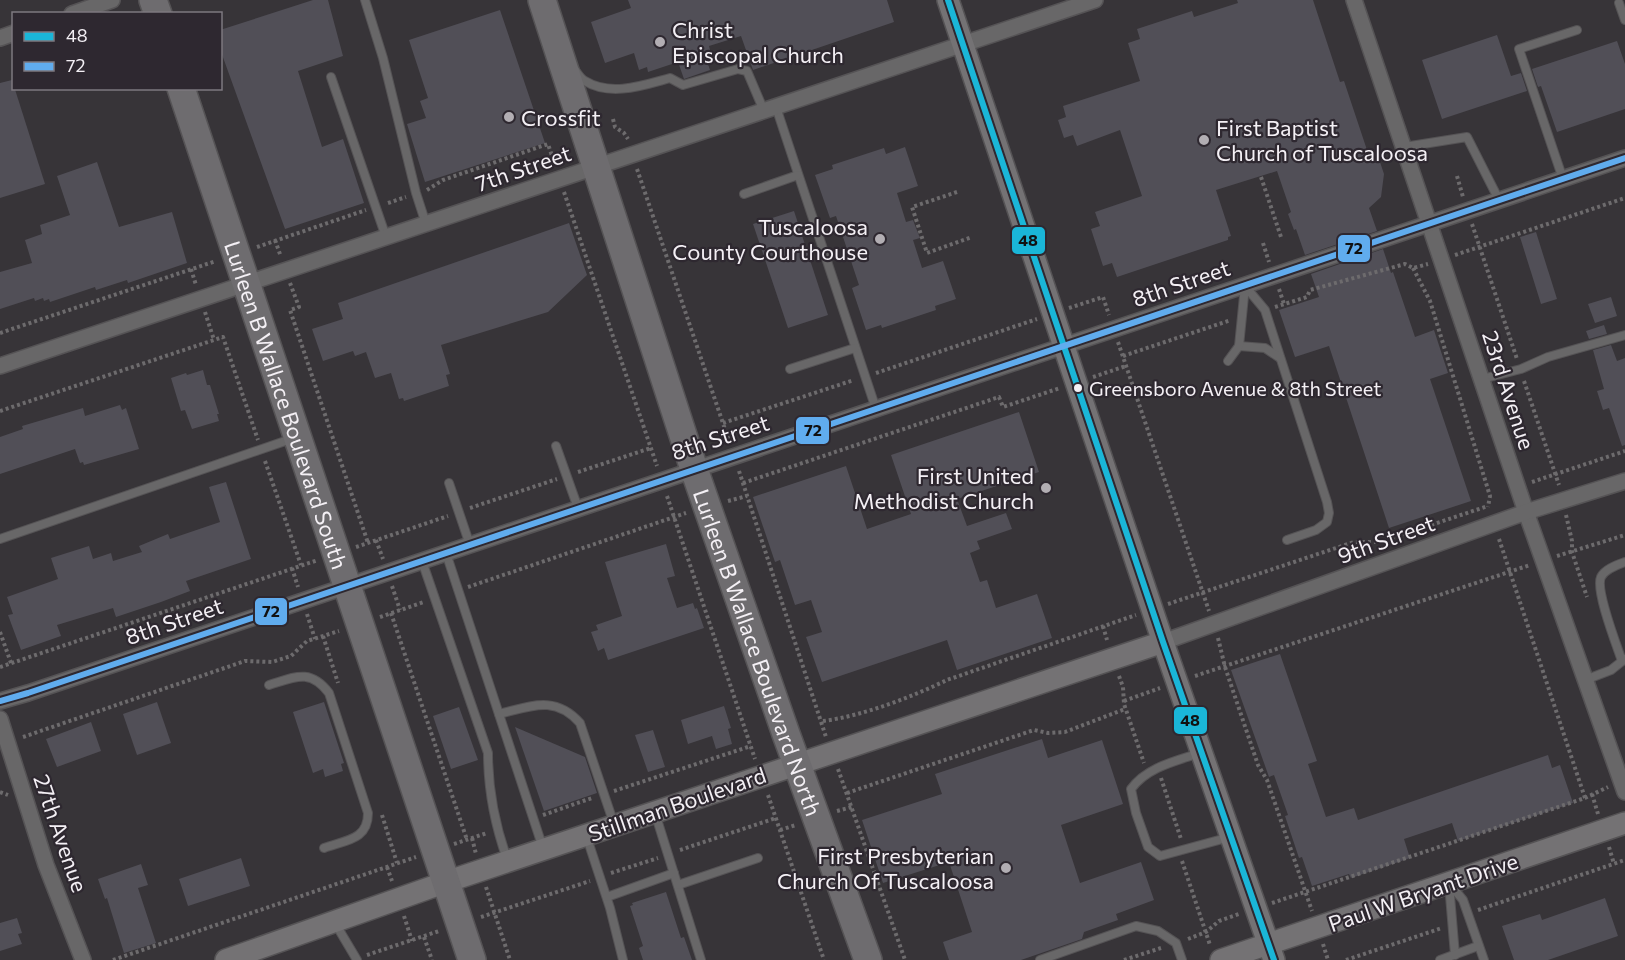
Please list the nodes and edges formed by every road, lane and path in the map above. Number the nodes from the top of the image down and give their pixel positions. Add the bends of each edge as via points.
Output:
1 (112, 0) edge
2 (365, 0) edge
3 (542, 0) edge
4 (948, 0) edge
5 (1095, 0) edge
6 (1354, 0) edge
7 (1620, 3) dead end
8 (78, 12) edge
9 (1625, 20) edge
10 (1577, 30) dead end
11 (963, 44) junction
12 (557, 48) junction
13 (331, 77) dead end
14 (182, 90) edge
15 (770, 109) junction
16 (613, 119) dead end
17 (1404, 147) junction
18 (633, 155) junction
19 (1625, 158) edge
20 (596, 167) junction
21 (798, 175) junction
22 (1457, 176) dead end
23 (1262, 177) dead end
24 (560, 179) junction
25 (1563, 179) junction
26 (957, 192) dead end
27 (416, 194) junction
28 (744, 194) dead end
29 (1625, 198) edge
30 (1499, 200) junction
31 (377, 207) junction
32 (1468, 211) junction
33 (426, 224) junction
34 (1430, 224) junction
35 (386, 237) junction
36 (972, 237) dead end
37 (1281, 237) dead end
38 (275, 240) junction
39 (1480, 246) junction
40 (237, 254) junction
41 (1442, 260) junction
42 (286, 271) junction
43 (246, 284) junction
44 (1245, 286) junction
45 (1103, 297) dead end
46 (1265, 310) junction
47 (1053, 313) junction
48 (1241, 317) junction
49 (0, 333) edge
50 (1625, 335) edge
51 (223, 337) dead end
52 (1064, 346) junction
53 (1239, 346) junction
54 (855, 348) junction
55 (1123, 356) dead end
56 (1280, 358) junction
57 (1228, 361) dead end
58 (0, 366) edge
59 (1126, 366) dead end
60 (790, 369) dead end
61 (1521, 369) junction
62 (865, 377) junction
63 (1482, 380) junction
64 (1076, 383) junction
65 (876, 409) junction
66 (0, 411) edge
67 (723, 423) junction
68 (297, 437) junction
69 (556, 446) dead end
70 (651, 448) junction
71 (1625, 451) edge
72 (734, 456) junction
73 (694, 469) junction
74 (1555, 474) junction
75 (567, 476) junction
76 (662, 480) junction
77 (1625, 481) edge
78 (449, 483) dead end
79 (742, 483) junction
80 (1517, 486) junction
81 (747, 495) junction
82 (1490, 496) dead end
83 (1563, 501) junction
84 (707, 507) junction
85 (579, 508) junction
86 (459, 512) junction
87 (1526, 512) junction
88 (674, 517) junction
89 (1625, 535) edge
90 (0, 539) edge
91 (1287, 540) dead end
92 (368, 543) junction
93 (470, 545) junction
94 (1572, 552) junction
95 (337, 553) junction
96 (446, 553) junction
97 (422, 561) junction
98 (1544, 561) junction
99 (1625, 562) edge
100 (348, 586) junction
101 (458, 590) junction
102 (435, 598) junction
103 (1590, 608) dead end
104 (391, 613) junction
105 (361, 624) junction
106 (1103, 626) dead end
107 (0, 632) edge
108 (1163, 642) junction
109 (1114, 659) junction
110 (1624, 660) edge
111 (10, 663) junction
112 (0, 667) edge
113 (1585, 680) junction
114 (1178, 682) junction
115 (269, 685) dead end
116 (0, 701) edge
117 (1124, 701) junction
118 (1125, 709) junction
119 (499, 714) junction
120 (0, 719) edge
121 (823, 721) dead end
122 (18, 739) dead end
123 (751, 746) dead end
124 (1202, 752) junction
125 (797, 764) junction
126 (1151, 771) junction
127 (1623, 786) edge
128 (654, 812) junction
129 (1625, 824) edge
130 (615, 825) junction
131 (586, 834) junction
132 (1232, 836) junction
133 (472, 838) dead end
134 (324, 848) dead end
135 (543, 849) junction
136 (435, 850) junction
137 (1182, 850) junction
138 (668, 854) junction
139 (758, 858) dead end
140 (1625, 860) edge
141 (507, 861) junction
142 (481, 870) junction
143 (674, 873) junction
144 (601, 877) junction
145 (446, 882) junction
146 (1449, 883) junction
147 (678, 885) junction
148 (607, 897) junction
149 (1257, 908) junction
150 (495, 913) junction
151 (1468, 915) junction
152 (335, 922) junction
153 (459, 924) junction
154 (1451, 924) junction
155 (1206, 932) junction
156 (424, 937) junction
157 (1176, 943) junction
158 (1478, 946) junction
159 (1272, 952) edge
160 (1216, 955) edge
161 (1455, 955) junction
162 (357, 959) edge
163 (83, 960) edge
164 (113, 960) edge
165 (226, 960) edge
166 (432, 960) edge
167 (472, 960) edge
168 (510, 960) edge
169 (623, 960) edge
170 (701, 960) edge
171 (824, 960) edge
172 (868, 960) edge
173 (904, 960) edge
174 (1040, 960) edge
175 (1124, 960) edge
176 (1182, 960) edge
177 (1346, 960) edge
178 (1440, 960) edge
179 (1484, 960) edge

1 - 8 street
2 - 27 lane
3 - 12 highway, Lurleen B Wallace Boulevard North
4 - 11 main road
5 - 11 street, 7th Street
6 - 17 street, 23rd Avenue
7 - 9 lane
10 - 25 lane via 1519,49
11 - 15 street, 7th Street
11 - 47 main road
12 - 15 lane via 585,81 607,88 627,89 670,78 683,85 738,69 747,70
12 - 20 highway, Lurleen B Wallace Boulevard North
13 - 31 lane
14 - 40 highway, Lurleen B Wallace Boulevard South
15 - 18 street, 7th Street
15 - 21 lane
16 - 18 path via 615,127 627,136
17 - 30 lane via 1467,137
17 - 34 street, 23rd Avenue
18 - 20 street, 7th Street
18 - 67 path
19 - 25 street, 8th Street
20 - 24 street, 7th Street
20 - 73 highway, Lurleen B Wallace Boulevard North
21 - 28 lane
21 - 54 lane
22 - 32 path
23 - 37 path
24 - 27 path via 548,144 442,180
24 - 33 street, 7th Street
24 - 70 path
25 - 30 street, 8th Street
26 - 36 path via 912,207 917,227 927,253
27 - 31 path
27 - 33 lane
29 - 39 path
30 - 32 street, 8th Street
31 - 35 lane
31 - 38 path
32 - 34 street, 8th Street
32 - 39 path
33 - 35 street, 7th Street
34 - 41 street, 23rd Avenue
34 - 44 street, 8th Street
35 - 42 street, 7th Street
38 - 40 path
38 - 42 path
39 - 41 path
39 - 61 path
40 - 43 highway, Lurleen B Wallace Boulevard South
40 - 49 path
41 - 46 path via 1413,268 1405,264 1311,290 1307,297
41 - 63 street, 23rd Avenue
42 - 43 street, 7th Street
42 - 92 path via 299,307 290,310
43 - 58 street, 7th Street
43 - 68 highway, Lurleen B Wallace Boulevard South
44 - 46 lane
44 - 48 lane
44 - 52 street, 8th Street
45 - 47 path
46 - 56 lane
47 - 52 main road
47 - 62 path
48 - 53 lane
48 - 55 path
50 - 61 lane via 1548,357
51 - 66 path
52 - 64 main road
52 - 65 street, 8th Street
53 - 56 lane via 1265,348
53 - 57 lane
54 - 60 lane
54 - 62 lane
56 - 91 lane via 1329,513 1327,522 1316,530
59 - 64 path
61 - 63 lane
61 - 74 path
62 - 65 lane
62 - 67 path
63 - 80 street, 23rd Avenue
64 - 79 path via 1003,407 999,397
64 - 108 main road
65 - 72 street, 8th Street
67 - 72 path
68 - 90 lane
68 - 95 highway, Lurleen B Wallace Boulevard South
69 - 75 lane
70 - 75 path
70 - 76 path
71 - 74 path
72 - 73 street, 8th Street
72 - 79 path
73 - 76 street, 8th Street
73 - 84 highway, Lurleen B Wallace Boulevard North
74 - 80 path
74 - 83 path
75 - 85 lane
75 - 86 path
76 - 85 street, 8th Street
76 - 88 path
77 - 83 street, 9th Street
78 - 86 lane
79 - 81 path
80 - 82 path
80 - 87 street, 23rd Avenue
81 - 84 path
81 - 121 path
83 - 87 street, 9th Street
83 - 94 path
84 - 88 path
84 - 125 highway, Lurleen B Wallace Boulevard North
85 - 93 street, 8th Street
86 - 92 path
86 - 93 lane
87 - 98 street, 23rd Avenue
87 - 108 street, 9th Street
88 - 101 path
88 - 123 path
89 - 94 path
92 - 95 path
93 - 96 street, 8th Street
94 - 98 path
94 - 103 path
95 - 100 highway, Lurleen B Wallace Boulevard South
95 - 111 path
96 - 97 street, 8th Street
96 - 101 lane
97 - 100 street, 8th Street
97 - 102 lane
98 - 113 street, 23rd Avenue
98 - 114 path
99 - 110 lane via 1607,570 1601,577 1600,590
100 - 105 highway, Lurleen B Wallace Boulevard South
100 - 116 street, 8th Street
101 - 119 lane
102 - 104 path
102 - 141 lane via 488,753 496,830
104 - 105 path
104 - 136 path via 467,840
105 - 122 path via 307,641 291,656 272,662 244,661
105 - 136 highway, Lurleen B Wallace Boulevard South
106 - 109 path
107 - 111 path
108 - 109 main road, Stillman Boulevard
108 - 114 main road
109 - 117 path
109 - 125 main road, Stillman Boulevard
110 - 113 lane
111 - 112 path
113 - 127 street, 23rd Avenue
114 - 117 path
114 - 124 main road
115 - 134 lane via 299,676 312,677 329,693 368,822 358,836
117 - 118 path
118 - 126 path via 1145,767
118 - 173 path via 1065,732 1034,730 848,793
119 - 130 lane via 549,705 569,711 580,723
119 - 135 lane
120 - 163 street, 27th Avenue via 46,865
124 - 126 lane
124 - 132 main road
125 - 128 main road, Stillman Boulevard
125 - 172 highway, Lurleen B Wallace Boulevard North
126 - 137 path via 1161,778
126 - 137 lane via 1131,789 1148,847 1160,856
127 - 149 path
128 - 130 main road, Stillman Boulevard
128 - 138 lane
129 - 146 main road, Paul W Bryant Drive
130 - 131 main road, Stillman Boulevard
131 - 135 main road, Stillman Boulevard
131 - 144 lane
132 - 137 lane
132 - 149 main road
133 - 142 path
135 - 141 main road, Stillman Boulevard
136 - 145 highway, Lurleen B Wallace Boulevard South
136 - 164 path
137 - 155 path via 1182,861
138 - 143 lane
138 - 144 path
138 - 171 path via 776,818
139 - 147 lane
140 - 151 path
141 - 142 main road, Stillman Boulevard
142 - 145 main road, Stillman Boulevard
142 - 150 path
143 - 147 lane
143 - 148 lane
144 - 148 lane
144 - 150 path
145 - 152 main road, Stillman Boulevard
145 - 153 highway, Lurleen B Wallace Boulevard South
146 - 151 lane via 1463,900
146 - 154 lane
146 - 159 main road, Paul W Bryant Drive
147 - 170 lane
148 - 169 lane
149 - 155 path via 1218,921
149 - 159 main road
150 - 153 path
150 - 168 path
151 - 158 lane
152 - 162 lane
152 - 165 main road, Stillman Boulevard
153 - 156 path
153 - 167 highway, Lurleen B Wallace Boulevard South
154 - 161 lane
154 - 177 path
155 - 157 path
155 - 160 path
156 - 162 path
156 - 166 path
157 - 174 lane via 1158,931 1136,926
157 - 175 path
157 - 176 lane
158 - 161 lane
158 - 179 lane
159 - 160 main road, Paul W Bryant Drive
161 - 178 lane

